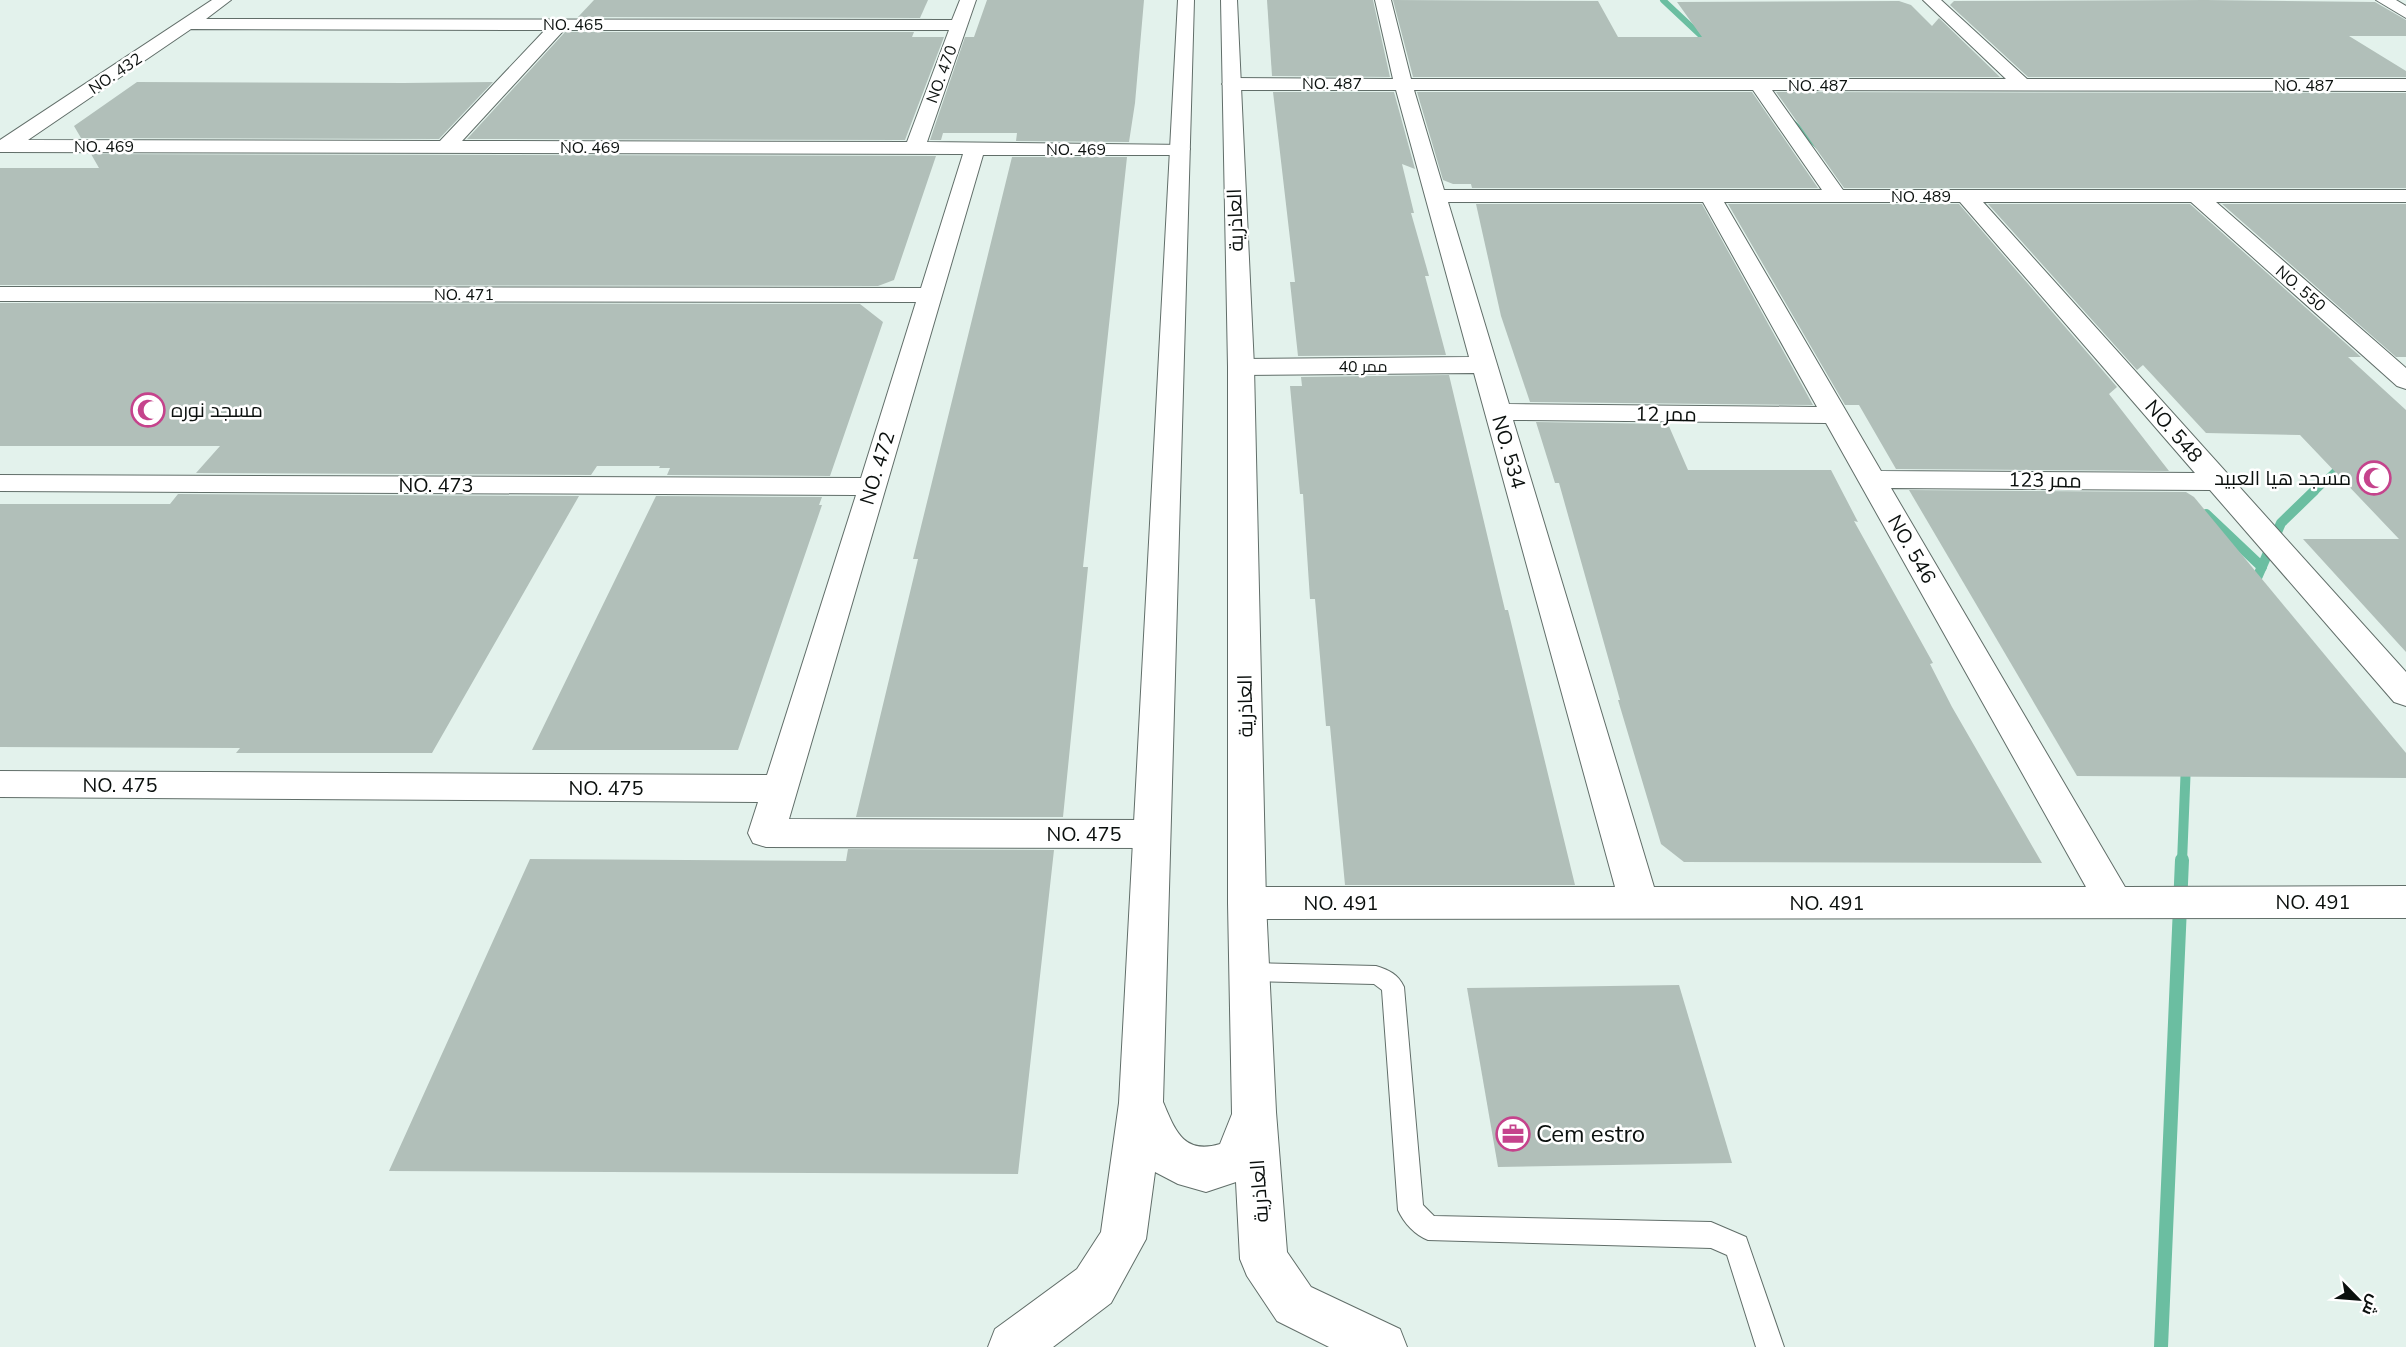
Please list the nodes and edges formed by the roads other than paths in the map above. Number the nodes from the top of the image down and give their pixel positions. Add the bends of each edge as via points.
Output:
1 (224, 0) edge
2 (968, 0) edge
3 (1186, 0) edge
4 (1229, 0) edge
5 (1383, 0) edge
6 (1931, 0) edge
7 (2384, 0) edge
8 (468, 6) dead end
9 (713, 8) dead end
10 (2406, 13) edge
11 (188, 24) junction
12 (448, 24) junction
13 (560, 24) junction
14 (701, 24) junction
15 (959, 25) junction
16 (1403, 83) junction
17 (1231, 84) junction
18 (1758, 84) junction
19 (2023, 85) junction
20 (2406, 85) edge
21 (3, 146) edge
22 (1201, 146) junction
23 (446, 147) junction
24 (915, 148) junction
25 (975, 148) junction
26 (1435, 195) junction
27 (1710, 196) junction
28 (1838, 196) junction
29 (1966, 196) junction
30 (2196, 196) junction
31 (2406, 196) edge
32 (0, 294) edge
33 (929, 295) junction
34 (1484, 365) junction
35 (1241, 367) junction
36 (2406, 381) edge
37 (1498, 412) junction
38 (1835, 415) junction
39 (1872, 479) junction
40 (2218, 482) junction
41 (0, 483) edge
42 (871, 487) junction
43 (2406, 694) edge
44 (0, 784) edge
45 (781, 789) junction
46 (1151, 834) junction
47 (2114, 902) junction
48 (2406, 902) edge
49 (1247, 903) junction
50 (1640, 903) junction
51 (1251, 972) junction
52 (1141, 1103) junction
53 (1254, 1112) junction
54 (1013, 1347) edge
55 (1382, 1347) edge
56 (1770, 1347) edge

1 - 11 street, NO. 432
2 - 15 street, NO. 470
3 - 22 street, العاذرية
4 - 17 street, العاذرية
5 - 16 street, NO. 534
6 - 19 street
7 - 10 street
8 - 12 street
9 - 14 street
11 - 12 street, NO. 465
11 - 21 street, NO. 432
12 - 13 street, NO. 465
13 - 14 street, NO. 465
13 - 23 street
14 - 15 street, NO. 465
15 - 24 street, NO. 470
16 - 17 street, NO. 487
16 - 18 street, NO. 487
16 - 26 street, NO. 534
17 - 22 street, العاذرية
18 - 19 street, NO. 487
18 - 28 street
19 - 20 street, NO. 487
21 - 23 street, NO. 469
22 - 25 street, NO. 469
22 - 35 street, العاذرية
22 - 46 street, العاذرية
23 - 24 street, NO. 469
24 - 25 street, NO. 469
25 - 33 street, NO. 472
26 - 27 street, NO. 489
26 - 34 street, NO. 534
27 - 28 street, NO. 489
27 - 38 street, NO. 546
28 - 29 street, NO. 489
29 - 30 street, NO. 489
29 - 40 street, NO. 548
30 - 31 street, NO. 489
30 - 36 street, NO. 550
32 - 33 street, NO. 471
33 - 42 street, NO. 472
34 - 35 street, ممر 40
34 - 37 street, NO. 534
35 - 49 street, العاذرية
37 - 38 street, ممر 12
37 - 50 street, NO. 534
38 - 39 street, NO. 546
39 - 40 street, ممر 123
39 - 47 street, NO. 546
40 - 43 street, NO. 548
41 - 42 street, NO. 473
42 - 45 street, NO. 472
44 - 45 street, NO. 475
45 - 46 street, NO. 475 via 766,833
46 - 52 street, العاذرية
47 - 48 street, NO. 491
47 - 50 street, NO. 491
49 - 50 street, NO. 491
49 - 51 street, العاذرية
51 - 53 street, العاذرية
51 - 56 lane via 1376,975 1392,987 1411,1210 1428,1228 1711,1235 1726,1239 1737,1246
52 - 53 street via 1161,1149 1178,1162 1206,1170 1236,1161
52 - 54 street, العاذرية via 1124,1239 1094,1286
53 - 55 street, العاذرية via 1264,1259 1294,1304

